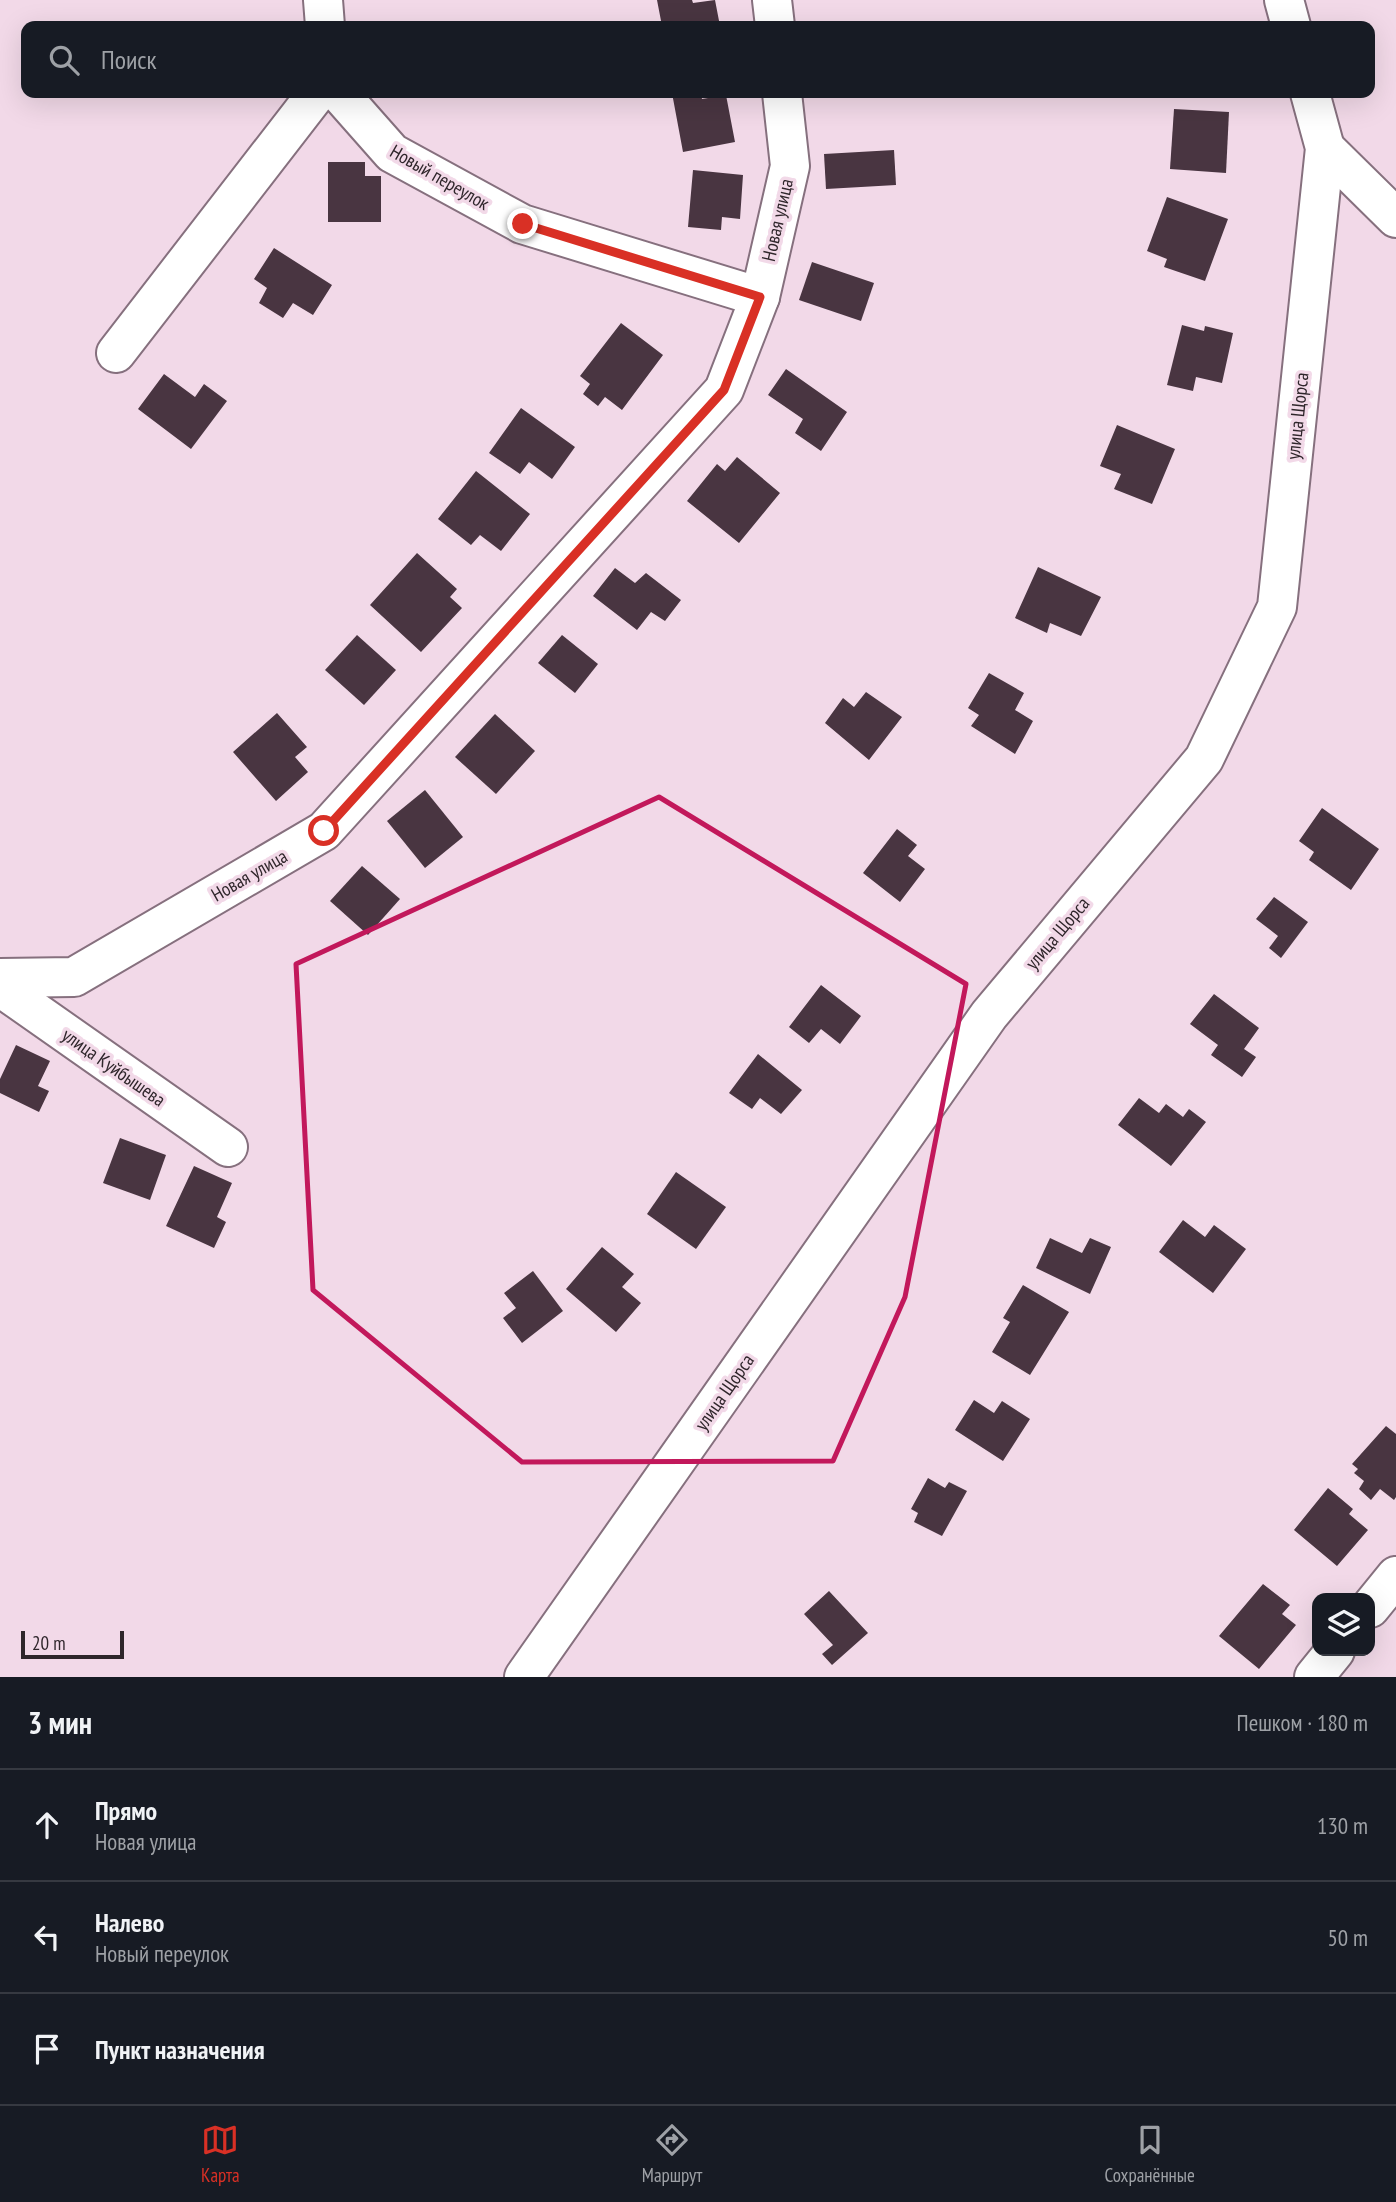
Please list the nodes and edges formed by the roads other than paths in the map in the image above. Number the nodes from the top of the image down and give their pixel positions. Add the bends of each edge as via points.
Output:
1 (323, 0) edge
2 (772, 0) edge
3 (1284, 0) edge
4 (324, 21) edge
5 (774, 21) edge
6 (1290, 21) edge
7 (313, 98) edge
8 (343, 98) edge
9 (783, 98) edge
10 (1311, 98) edge
11 (1325, 148) junction
12 (1396, 218) edge
13 (760, 297) junction
14 (116, 353) dead end
15 (0, 978) edge
16 (0, 987) edge
17 (228, 1147) dead end
18 (1396, 1576) edge
19 (1375, 1602) edge
20 (1331, 1656) edge
21 (524, 1677) edge
22 (1314, 1677) edge

1 - 4 street
2 - 5 street
3 - 6 street
7 - 14 street
8 - 13 street, Новый переулок via 392,153 523,224
9 - 13 street, Новая улица via 790,166
10 - 11 street, улица Щорса
11 - 12 street
11 - 21 street, улица Щорса via 1277,607 1204,759 989,1015
13 - 15 street, Новая улица via 724,390 324,831 74,976
16 - 17 street, улица Куйбышева
18 - 19 street
20 - 22 street

